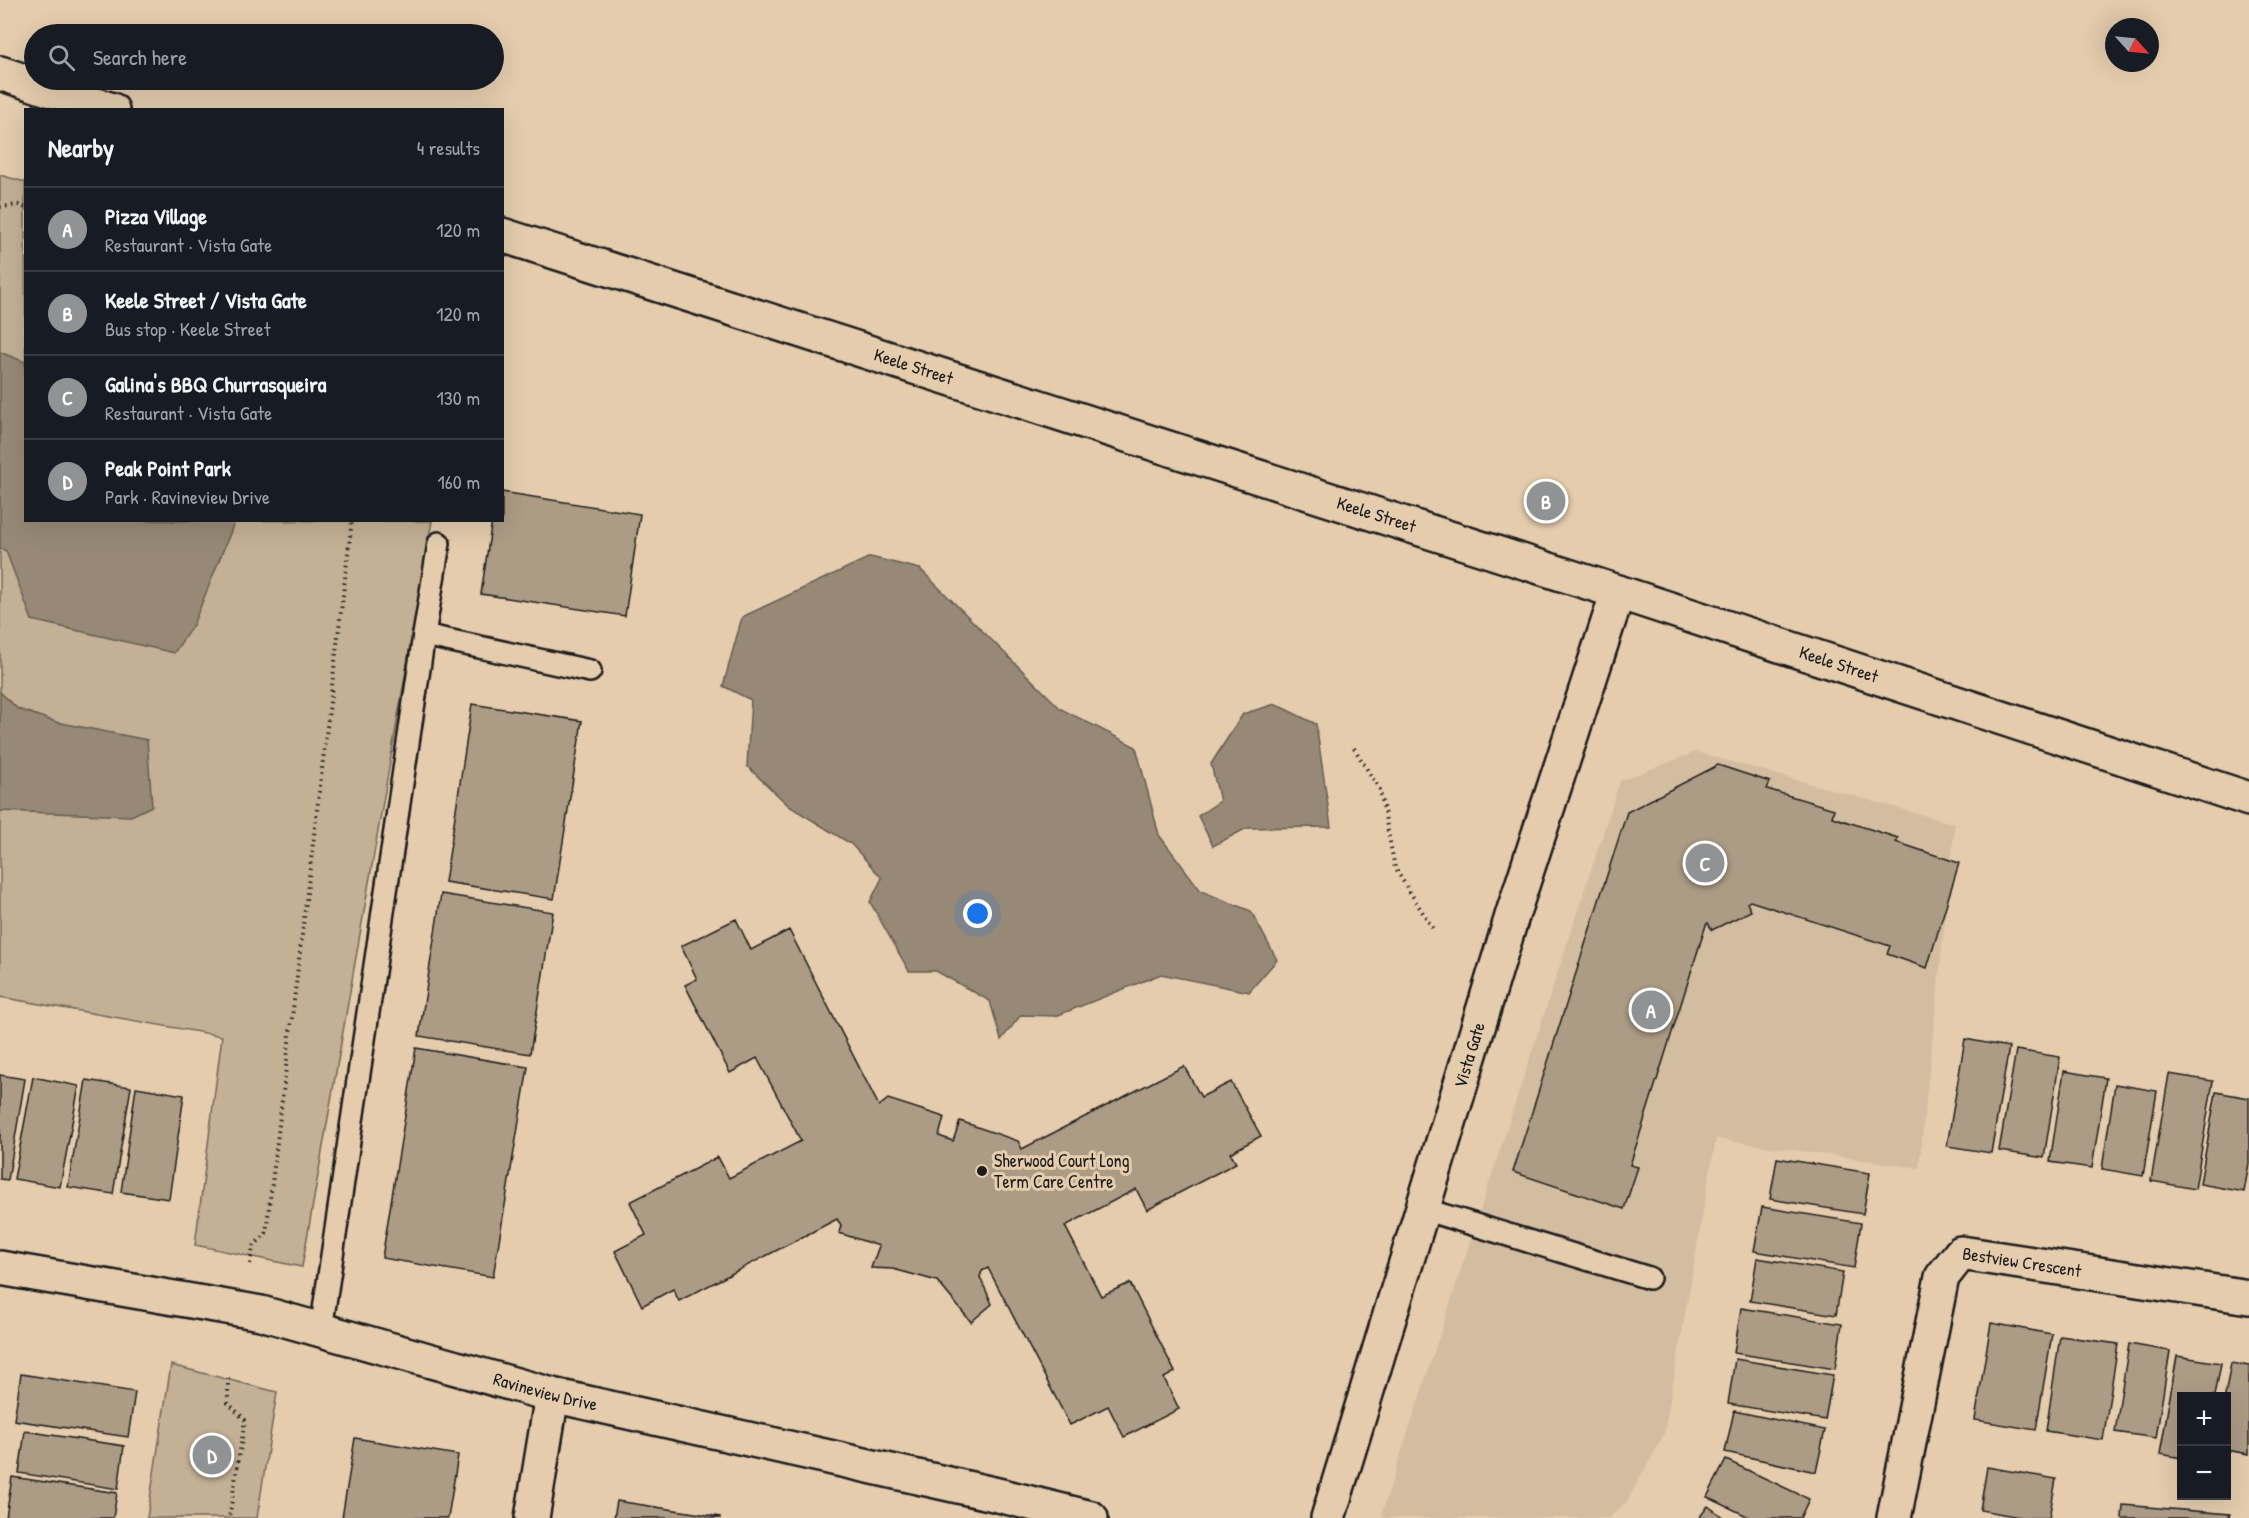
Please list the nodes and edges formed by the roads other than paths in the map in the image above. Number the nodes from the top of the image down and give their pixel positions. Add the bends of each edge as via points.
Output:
1 (0, 74) edge
2 (24, 82) edge
3 (50, 90) edge
4 (106, 108) edge
5 (504, 236) edge
6 (439, 543) dead end
7 (1618, 592) junction
8 (424, 635) junction
9 (590, 671) dead end
10 (2249, 799) edge
11 (1424, 1209) junction
12 (0, 1268) edge
13 (1649, 1278) dead end
14 (2249, 1297) edge
15 (321, 1330) junction
16 (552, 1395) junction
17 (995, 1506) edge
18 (532, 1518) edge
19 (1091, 1518) edge
20 (1328, 1518) edge
21 (1894, 1518) edge

1 - 2 street
3 - 4 street
5 - 7 street, Keele Street
6 - 8 lane
7 - 10 street, Keele Street
7 - 11 street, Vista Gate via 1513,914
8 - 9 lane
8 - 15 lane
11 - 13 lane
11 - 20 street, Vista Gate
12 - 15 street, Ravineview Drive via 261,1312
14 - 21 street, Bestview Crescent via 1961,1253 1942,1277
15 - 16 street, Ravineview Drive
16 - 17 street, Ravineview Drive
16 - 18 street
17 - 19 street, Ravineview Drive

